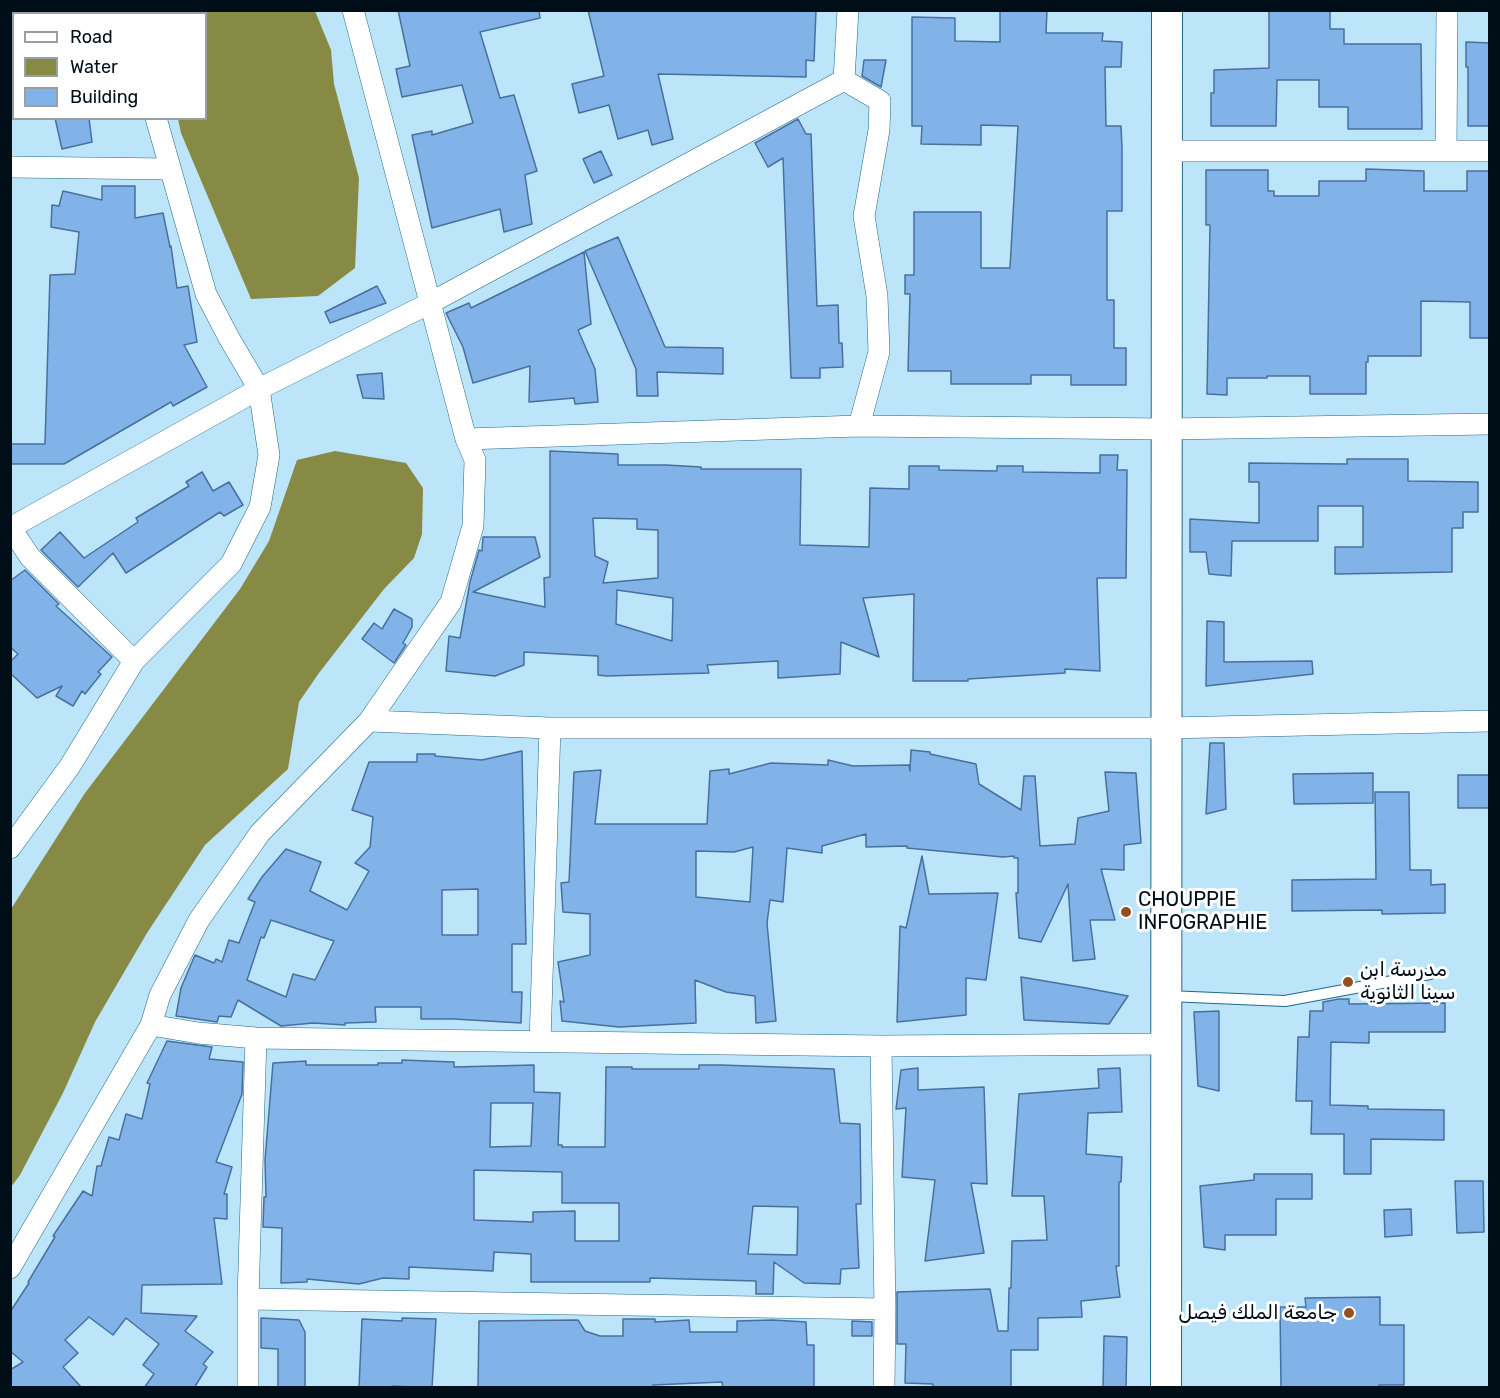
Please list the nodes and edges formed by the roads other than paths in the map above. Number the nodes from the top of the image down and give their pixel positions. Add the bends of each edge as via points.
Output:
1 (353, 10) edge
2 (848, 10) edge
3 (1167, 10) edge
4 (1446, 10) edge
5 (844, 80) junction
6 (157, 120) edge
7 (1167, 151) junction
8 (1446, 151) junction
9 (1490, 151) edge
10 (10, 167) edge
11 (169, 169) junction
12 (430, 303) junction
13 (259, 389) junction
14 (1490, 424) edge
15 (859, 426) junction
16 (1167, 429) junction
17 (466, 439) junction
18 (11, 528) edge
19 (134, 661) junction
20 (369, 721) junction
21 (1490, 721) edge
22 (550, 728) junction
23 (1167, 728) junction
24 (10, 848) edge
25 (1430, 974) dead end
26 (1167, 996) junction
27 (151, 1025) junction
28 (256, 1038) junction
29 (540, 1042) junction
30 (1167, 1044) junction
31 (881, 1046) junction
32 (10, 1268) edge
33 (248, 1299) junction
34 (885, 1309) junction
35 (248, 1388) edge
36 (884, 1388) edge
37 (1166, 1388) edge

1 - 12 street
2 - 5 street
3 - 7 street
4 - 8 street
5 - 12 street
5 - 15 street via 879,101 879,130 864,216 877,296 879,352
6 - 11 street
7 - 8 street
7 - 16 street
8 - 9 street
10 - 11 street
11 - 13 street via 207,294
12 - 13 street
12 - 17 street
13 - 18 street
13 - 19 street via 269,455 260,507 231,564
14 - 16 street
15 - 16 street
15 - 17 street
16 - 23 street
17 - 20 street via 475,460 473,526 451,602
18 - 19 street via 30,557
19 - 24 street via 70,766
20 - 22 street
20 - 27 street via 260,833 199,920 160,995
21 - 23 street
22 - 23 street
22 - 29 street
23 - 26 street
25 - 26 lane via 1285,1001
26 - 30 street
27 - 28 street
27 - 32 street
28 - 29 street
28 - 33 street
29 - 31 street
30 - 31 street
30 - 37 street
31 - 34 street
33 - 34 street
33 - 35 street
34 - 36 street

